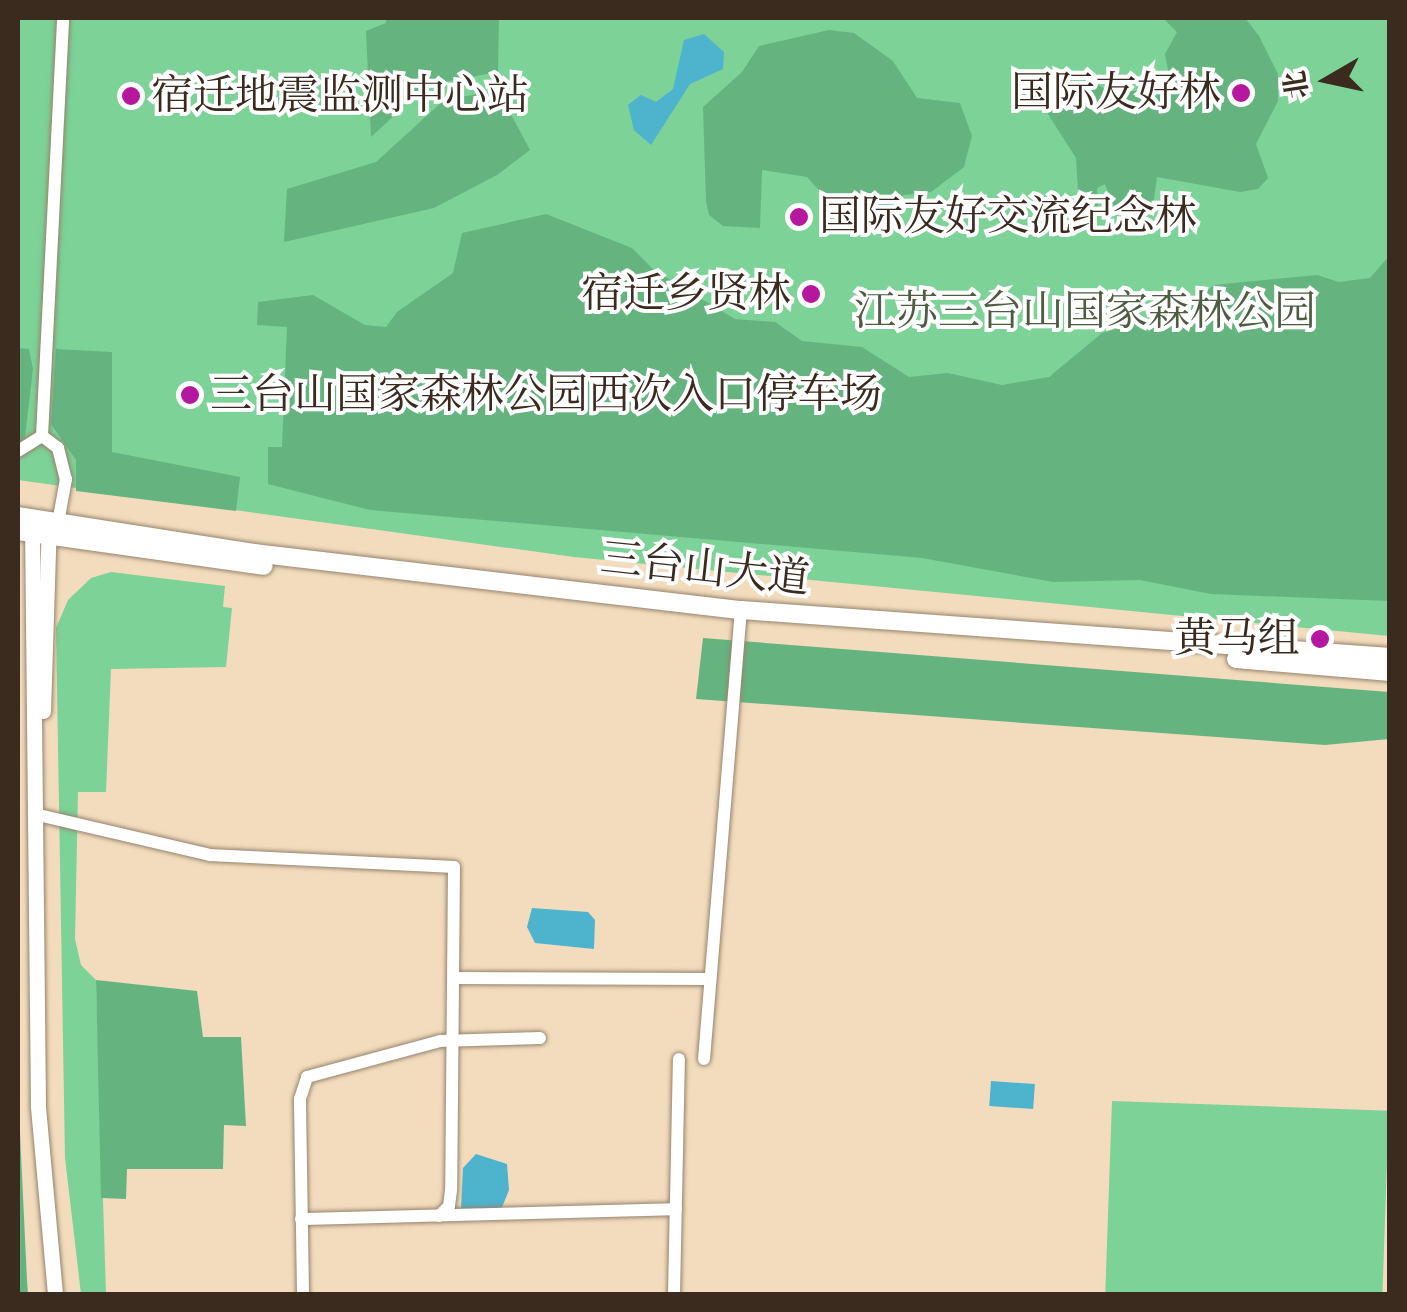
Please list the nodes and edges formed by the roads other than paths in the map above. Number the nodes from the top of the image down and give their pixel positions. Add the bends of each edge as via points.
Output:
1 (63, 18) edge
2 (42, 436) junction
3 (18, 451) edge
4 (36, 526) edge
5 (740, 616) junction
6 (1390, 657) edge
7 (1390, 672) edge
8 (38, 815) junction
9 (454, 978) junction
10 (707, 979) junction
11 (540, 1038) dead end
12 (454, 1041) junction
13 (679, 1059) dead end
14 (704, 1059) dead end
15 (676, 1209) junction
16 (438, 1216) junction
17 (301, 1219) junction
18 (55, 1294) edge
19 (65, 1294) edge
20 (303, 1294) edge
21 (674, 1294) edge

1 - 2 street
2 - 3 street
2 - 4 street via 64,461
4 - 5 main road, 三台山大道
4 - 8 street
5 - 6 main road, 三台山大道
5 - 7 main road, 三台山大道
5 - 10 street
8 - 9 street via 210,855 454,867
8 - 18 street via 38,1107
8 - 19 street via 48,1122
9 - 10 street
9 - 12 street
10 - 14 street
11 - 12 street
12 - 16 street via 451,1190 449,1206
12 - 17 street via 307,1077 300,1099
13 - 15 street
15 - 16 street
15 - 21 street
16 - 17 street
17 - 20 street

